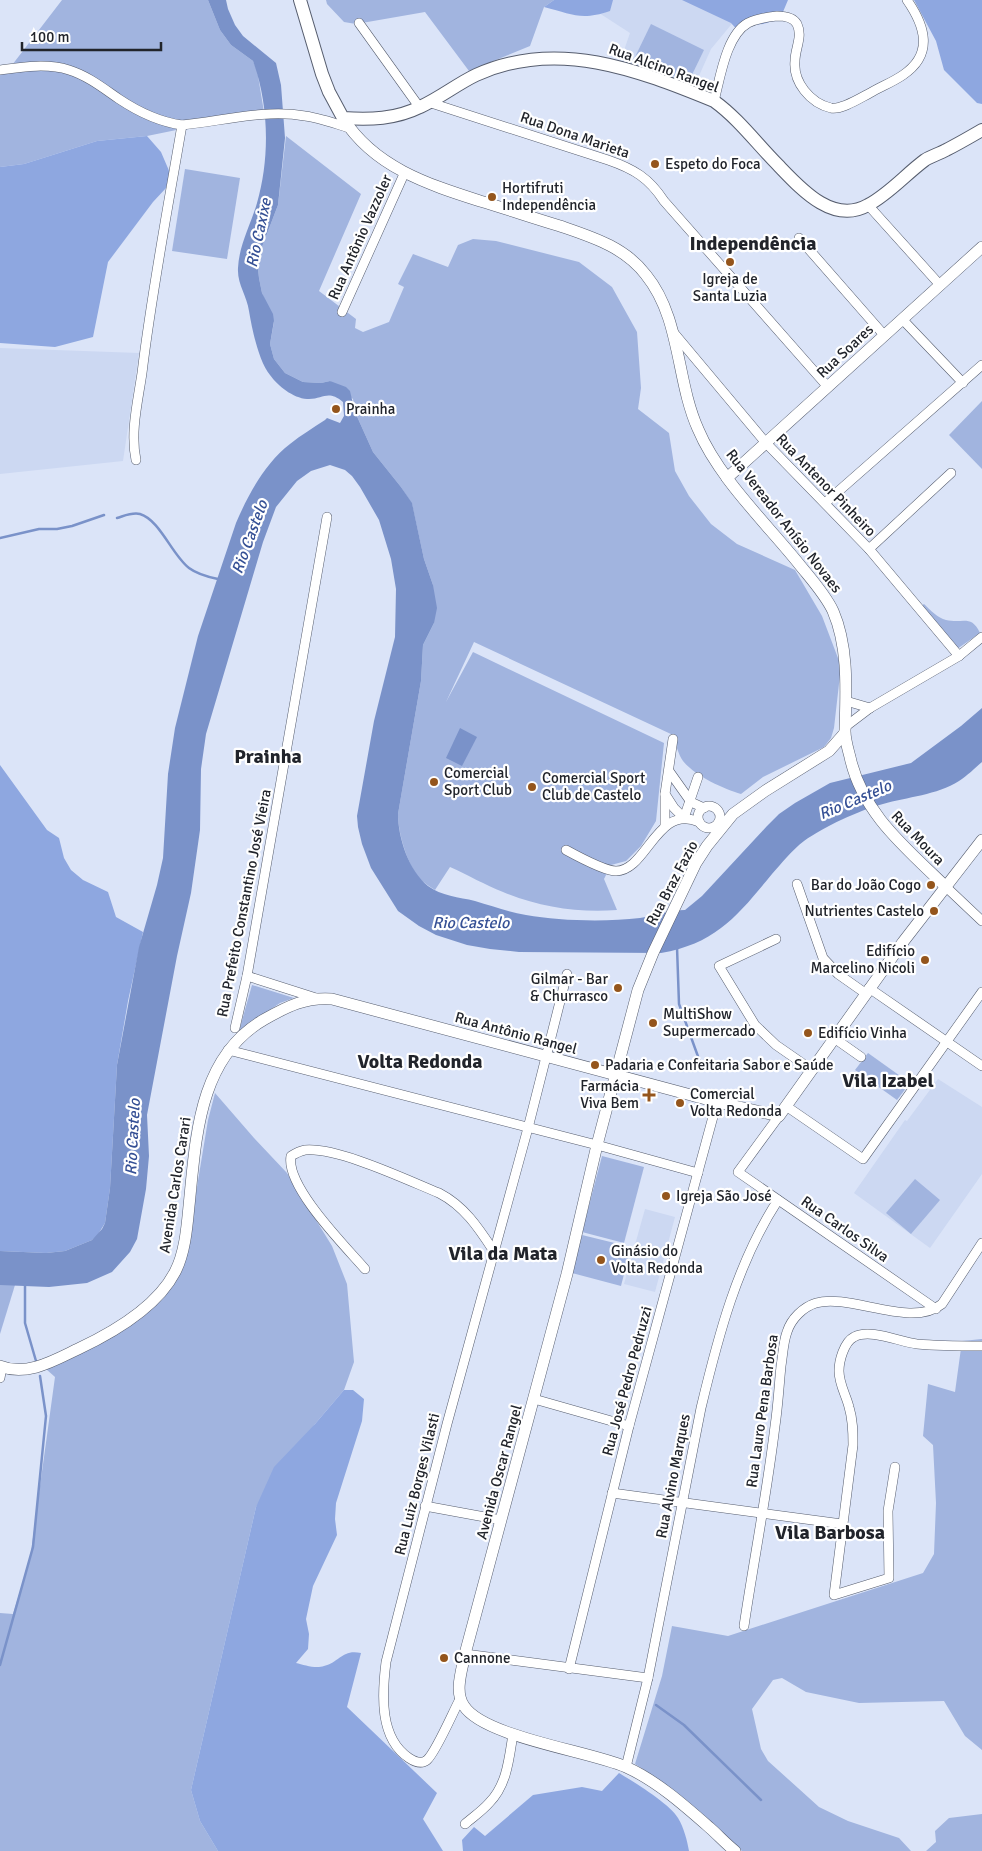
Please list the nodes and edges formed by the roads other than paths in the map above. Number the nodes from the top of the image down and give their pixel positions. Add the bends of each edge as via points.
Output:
1 (300, 0) edge
2 (907, 0) edge
3 (358, 23) dead end
4 (5, 70) edge
5 (714, 101) junction
6 (424, 105) junction
7 (346, 123) junction
8 (182, 125) junction
9 (982, 130) edge
10 (404, 174) junction
11 (868, 205) junction
12 (799, 238) dead end
13 (982, 247) edge
14 (940, 284) junction
15 (342, 312) dead end
16 (902, 319) junction
17 (673, 332) junction
18 (884, 336) junction
19 (982, 365) edge
20 (962, 383) junction
21 (828, 387) junction
22 (766, 443) junction
23 (136, 460) dead end
24 (951, 473) dead end
25 (727, 478) junction
26 (825, 503) junction
27 (327, 517) dead end
28 (868, 549) junction
29 (982, 637) edge
30 (959, 656) junction
31 (846, 701) junction
32 (870, 708) junction
33 (845, 730) junction
34 (673, 739) dead end
35 (669, 771) junction
36 (698, 777) dead end
37 (665, 794) junction
38 (689, 800) junction
39 (704, 808) junction
40 (733, 814) junction
41 (720, 816) junction
42 (684, 818) junction
43 (699, 822) junction
44 (665, 826) junction
45 (714, 831) junction
46 (982, 840) edge
47 (566, 850) dead end
48 (797, 884) dead end
49 (945, 886) junction
50 (982, 922) edge
51 (776, 939) dead end
52 (567, 974) dead end
53 (248, 976) junction
54 (867, 991) junction
55 (982, 992) edge
56 (316, 998) junction
57 (234, 1028) dead end
58 (834, 1038) junction
59 (947, 1041) junction
60 (228, 1050) junction
61 (546, 1056) junction
62 (861, 1058) dead end
63 (982, 1066) edge
64 (812, 1070) junction
65 (616, 1075) junction
66 (718, 1102) junction
67 (786, 1106) junction
68 (779, 1116) junction
69 (528, 1128) junction
70 (597, 1145) junction
71 (698, 1173) junction
72 (778, 1200) junction
73 (982, 1243) edge
74 (493, 1250) junction
75 (365, 1269) dead end
76 (936, 1309) junction
77 (982, 1346) edge
78 (1, 1370) edge
79 (534, 1399) junction
80 (629, 1426) junction
81 (895, 1467) dead end
82 (612, 1493) junction
83 (682, 1504) junction
84 (425, 1506) junction
85 (762, 1514) junction
86 (501, 1520) junction
87 (842, 1524) junction
88 (744, 1626) dead end
89 (465, 1654) junction
90 (569, 1669) junction
91 (648, 1678) junction
92 (460, 1699) junction
93 (514, 1734) junction
94 (626, 1767) junction
95 (465, 1824) dead end
96 (735, 1851) edge

1 - 7 main road, Rua Vereador Anísio Novaes via 322,74
2 - 5 street via 922,27 925,44 920,56 904,75 862,97 834,108 813,100 803,90 794,61 799,44 798,29 792,18 783,16 760,19 738,31 728,49
3 - 6 street
4 - 8 street via 36,66 69,70 98,84 133,108 170,124
5 - 6 main road, Rua Alcino Rangel via 614,65 567,57 494,68 475,75
5 - 11 main road, Rua Alcino Rangel via 727,110 811,197 829,208 846,211
6 - 7 main road, Rua Alcino Rangel via 381,119
6 - 21 street, Rua Dona Marieta via 635,171 654,186
7 - 8 street via 288,114
7 - 10 main road, Rua Vereador Anísio Novaes via 373,152
8 - 23 street via 145,346 135,428
9 - 11 main road, Rua Alcino Rangel via 927,158
10 - 15 street, Rua Antônio Vazzoler
10 - 17 main road, Rua Vereador Anísio Novaes via 585,234 625,254 648,276
11 - 14 street
12 - 18 street
13 - 14 main road, Rua Soares
14 - 16 main road, Rua Soares
16 - 18 main road, Rua Soares
16 - 20 street
17 - 22 street, Rua Antenor Pinheiro
17 - 25 main road, Rua Vereador Anísio Novaes via 690,410 705,443
18 - 21 main road, Rua Soares
19 - 20 street
20 - 26 street
21 - 22 main road, Rua Soares
22 - 25 main road, Rua Soares
22 - 26 street, Rua Antenor Pinheiro
24 - 28 street
25 - 31 main road, Rua Vereador Anísio Novaes via 812,579 833,611 845,666
26 - 28 street, Rua Antenor Pinheiro
27 - 53 street, Rua Prefeito Constantino José Vieira
28 - 30 street, Rua Antenor Pinheiro
29 - 30 street
30 - 32 street
31 - 32 street
31 - 33 main road, Rua Vereador Anísio Novaes
32 - 33 street
33 - 40 main road, Rua Braz Fazio via 829,751
33 - 49 main road, Rua Moura via 860,791 874,813
34 - 35 street
35 - 37 street
35 - 38 street
36 - 38 street
37 - 42 street
37 - 44 street
38 - 39 street
38 - 42 street
39 - 41 street via 714,808
39 - 43 street via 699,813
40 - 41 street
40 - 45 main road, Rua Braz Fazio
41 - 45 street
42 - 43 street
42 - 44 street
43 - 45 street
44 - 47 street via 629,866 616,871
45 - 65 main road, Rua Braz Fazio via 677,901 638,990
46 - 49 main road
48 - 54 street via 823,958 838,974
49 - 50 street, Rua Moura
49 - 54 main road
51 - 64 street via 718,966 756,1025 776,1045
52 - 61 street, Rua Luiz Borges Vilasti
53 - 56 street, Rua Antônio Rangel
53 - 57 street, Rua Prefeito Constantino José Vieira
54 - 58 main road
54 - 59 street
55 - 59 street
56 - 60 main road, Avenida Carlos Carari via 289,1006 258,1023
56 - 61 main road, Rua Antônio Rangel via 346,1002
58 - 62 street
58 - 64 main road
59 - 63 street
59 - 67 street via 863,1159
60 - 69 street
60 - 78 main road, Avenida Carlos Carari via 212,1080 202,1109 183,1248 168,1284 137,1314 86,1345 44,1365
61 - 65 main road, Rua Antônio Rangel
61 - 69 street, Rua Luiz Borges Vilasti
64 - 67 main road
65 - 66 main road, Rua Antônio Rangel
65 - 70 main road, Avenida Oscar Rangel
66 - 68 main road, Rua Antônio Rangel
66 - 71 street, Rua José Pedro Pedruzzi
67 - 68 main road
68 - 72 street, Rua Carlos Silva via 738,1172
69 - 70 street
69 - 74 street, Rua Luiz Borges Vilasti
70 - 71 street
70 - 79 main road, Avenida Oscar Rangel
71 - 80 street, Rua José Pedro Pedruzzi
72 - 76 street, Rua Carlos Silva
72 - 83 street, Rua Alvino Marques via 751,1250 728,1306 701,1408
73 - 76 street
74 - 75 street via 469,1216 439,1193 336,1154 297,1152 291,1156 290,1163 299,1188
74 - 84 street, Rua Luiz Borges Vilasti
76 - 85 street, Rua Lauro Pena Barbosa via 905,1312 833,1302 817,1303 799,1312 787,1331 784,1345 776,1426
77 - 87 street via 914,1344 868,1335 849,1341 839,1369 853,1432
79 - 80 street
79 - 86 main road, Avenida Oscar Rangel
80 - 82 street, Rua José Pedro Pedruzzi
81 - 87 street via 888,1511 889,1578 834,1595
82 - 83 street
82 - 90 street, Rua José Pedro Pedruzzi
83 - 85 street
83 - 91 street, Rua Alvino Marques
84 - 86 street
84 - 92 street, Rua Luiz Borges Vilasti via 383,1682 382,1699 388,1729 403,1754 412,1760 426,1761
85 - 87 street
85 - 88 street, Rua Lauro Pena Barbosa
86 - 89 main road, Avenida Oscar Rangel
89 - 90 street
89 - 92 main road, Avenida Oscar Rangel
90 - 91 street
91 - 94 street, Rua Alvino Marques
92 - 93 main road via 476,1717
93 - 94 main road
93 - 95 street via 500,1788 490,1803
94 - 96 main road via 658,1787

